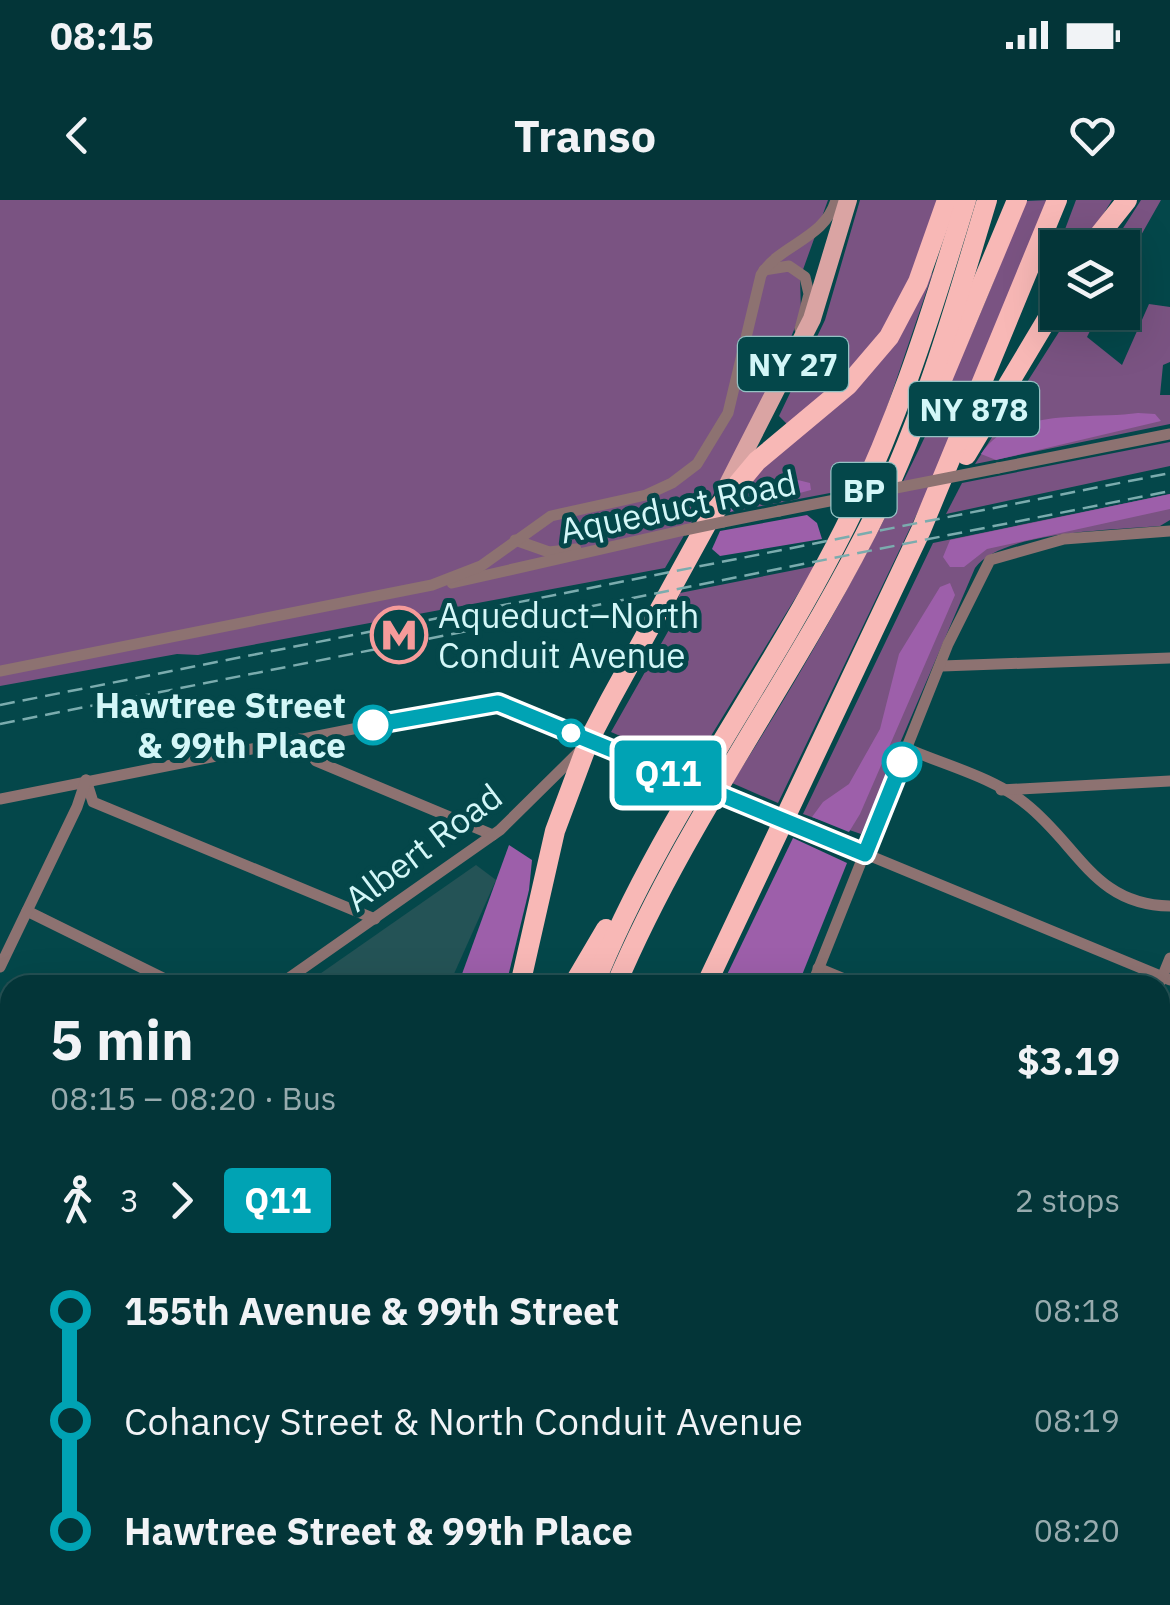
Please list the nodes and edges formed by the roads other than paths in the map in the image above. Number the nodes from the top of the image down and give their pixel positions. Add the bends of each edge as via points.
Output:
1 (836, 200) edge
2 (848, 200) edge
3 (948, 200) edge
4 (966, 200) edge
5 (987, 200) edge
6 (1017, 200) edge
7 (1057, 200) edge
8 (1119, 200) edge
9 (1127, 200) edge
10 (1101, 230) edge
11 (1104, 230) edge
12 (764, 270) junction
13 (1041, 330) edge
14 (789, 372) junction
15 (1170, 434) edge
16 (902, 454) junction
17 (717, 519) junction
18 (921, 530) junction
19 (1170, 532) edge
20 (514, 540) junction
21 (615, 544) junction
22 (432, 585) junction
23 (1170, 658) edge
24 (942, 666) junction
25 (0, 671) edge
26 (300, 739) junction
27 (589, 740) junction
28 (908, 749) junction
29 (86, 780) junction
30 (1170, 782) edge
31 (1001, 790) junction
32 (0, 799) edge
33 (493, 835) junction
34 (657, 852) junction
35 (865, 854) junction
36 (1170, 906) edge
37 (27, 912) junction
38 (375, 920) junction
39 (0, 967) edge
40 (818, 968) junction
41 (156, 975) edge
42 (294, 975) edge
43 (522, 975) edge
44 (579, 975) edge
45 (599, 975) edge
46 (621, 975) edge
47 (711, 975) edge
48 (816, 975) edge
49 (834, 975) edge
50 (1152, 975) edge

1 - 12 street via 818,230 774,256
2 - 14 main road, NY 27 via 819,301
3 - 17 highway via 918,282 881,348 848,385 764,454
4 - 34 highway, BP via 867,484
5 - 16 highway, BP
6 - 16 highway via 951,360
7 - 18 highway, NY 878
8 - 10 highway
9 - 11 highway
12 - 14 street via 793,267 808,285
12 - 20 street, Aqueduct Road via 728,412 704,456 663,488 559,513
13 - 18 highway
14 - 17 main road, NY 27
15 - 17 street, Aqueduct Road, bridge
16 - 46 highway, BP via 844,573 674,866
17 - 21 street, Aqueduct Road, bridge
17 - 27 highway, NY 27
18 - 47 highway, NY 878
19 - 24 street via 1064,539 990,560
20 - 21 street via 554,552
20 - 22 street, Aqueduct Road via 481,566
21 - 22 street, Aqueduct Road
22 - 25 street, Aqueduct Road
23 - 24 street
24 - 28 street
26 - 27 street via 488,702
26 - 29 street
26 - 33 street via 316,762
27 - 33 street, Albert Road
27 - 35 street, bridge
27 - 43 highway, NY 27 via 555,831
28 - 31 street
28 - 35 street
29 - 32 street
29 - 37 street
29 - 38 street via 93,802
30 - 31 street
31 - 36 street via 1024,802 1128,903
33 - 38 street, Albert Road
34 - 44 highway
34 - 45 highway, BP
35 - 40 street
35 - 50 street
37 - 39 street
37 - 41 street
38 - 42 street, Albert Road
40 - 48 street
40 - 49 street

